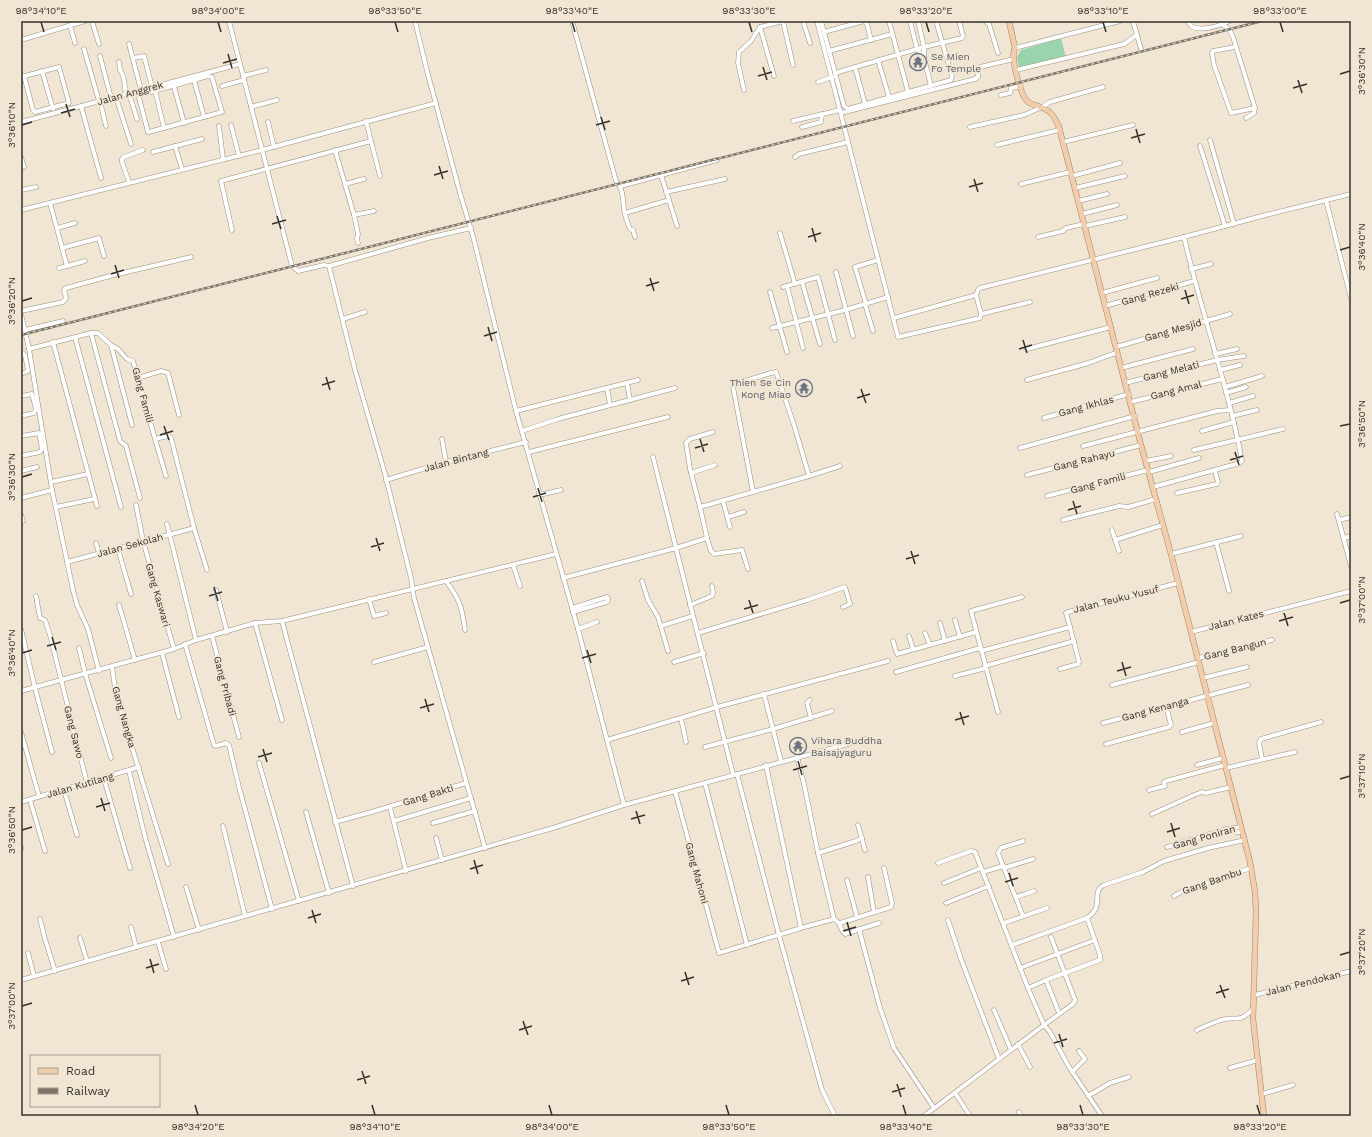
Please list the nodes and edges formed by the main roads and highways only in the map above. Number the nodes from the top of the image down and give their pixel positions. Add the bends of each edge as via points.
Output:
1 (1008, 21) edge
2 (1264, 1116) edge

1 - 2 main road via 1015,48 1013,52 1016,70 1026,100 1052,113 1063,142 1245,840 1255,892 1253,1009

